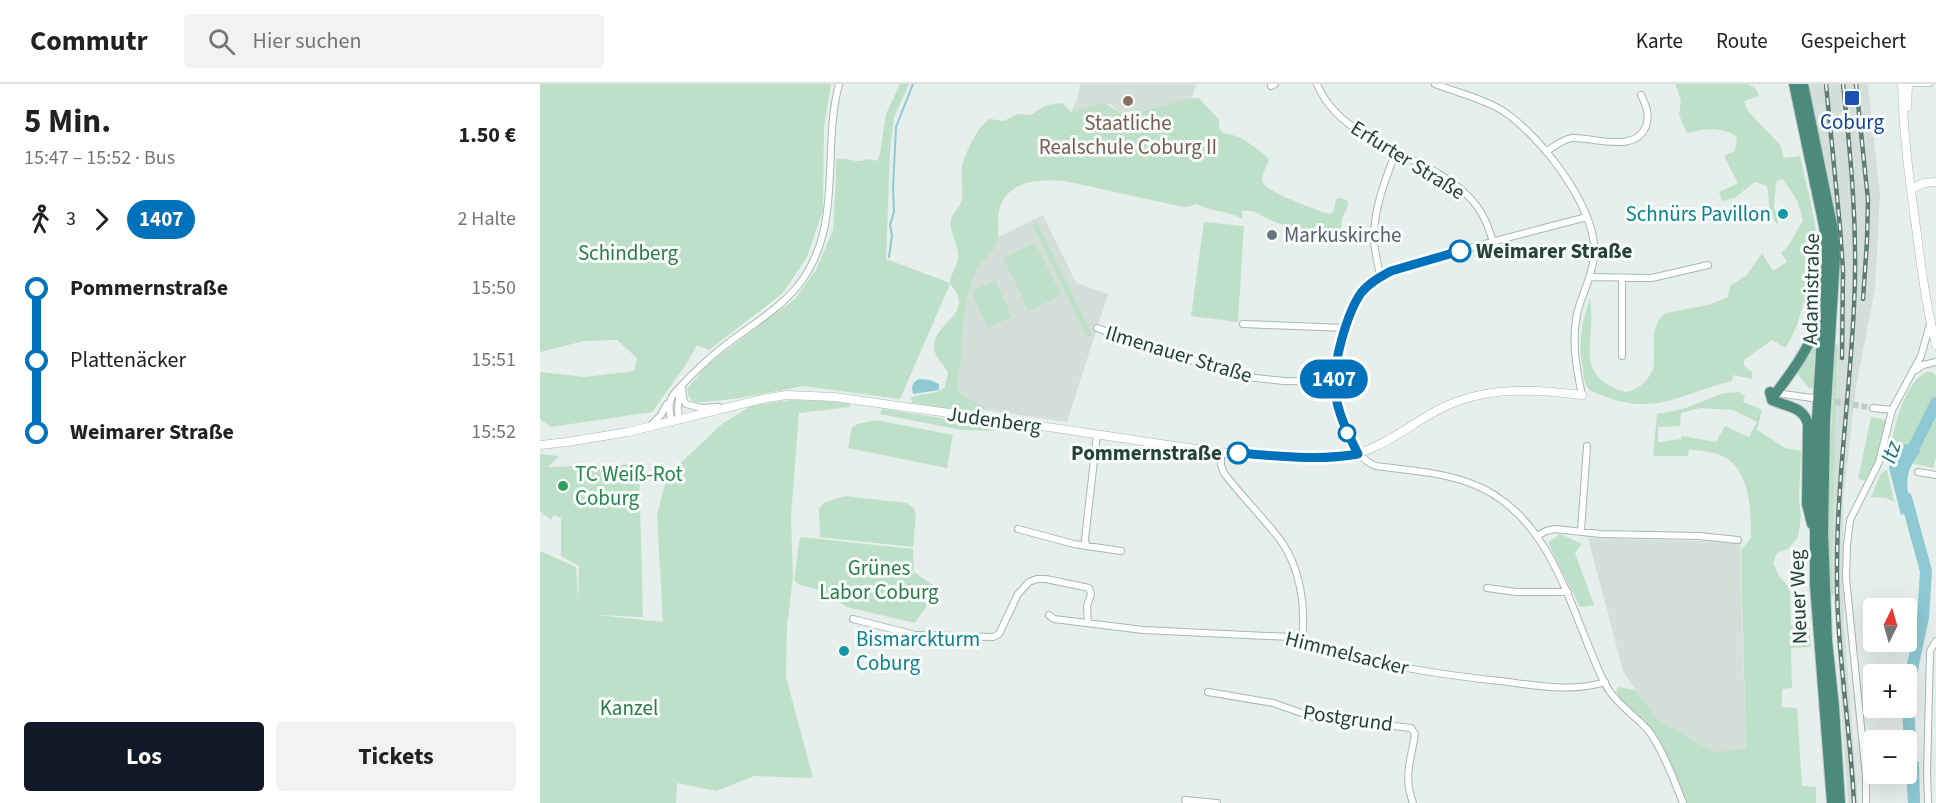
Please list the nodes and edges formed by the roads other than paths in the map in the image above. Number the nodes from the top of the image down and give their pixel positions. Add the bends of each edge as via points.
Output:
1 (839, 84) edge
2 (1317, 84) edge
3 (1435, 84) edge
4 (1794, 84) edge
5 (1803, 84) edge
6 (1902, 84) edge
7 (1908, 84) edge
8 (1913, 84) edge
9 (1930, 84) edge
10 (1641, 95) dead end
11 (1904, 126) junction
12 (1395, 151) junction
13 (1547, 151) junction
14 (1936, 182) edge
15 (1911, 189) junction
16 (1587, 217) junction
17 (1493, 242) junction
18 (1708, 265) dead end
19 (1380, 276) junction
20 (1590, 277) junction
21 (1622, 278) junction
22 (1825, 298) junction
23 (1930, 323) junction
24 (1243, 324) dead end
25 (1097, 328) dead end
26 (1346, 328) junction
27 (1936, 345) edge
28 (1622, 356) dead end
29 (1936, 362) edge
30 (1913, 372) junction
31 (1334, 382) junction
32 (682, 385) junction
33 (1823, 388) junction
34 (1773, 392) junction
35 (672, 395) junction
36 (1581, 395) joint
37 (1812, 398) dead end
38 (731, 407) junction
39 (1873, 408) tunnel mouth
40 (1892, 410) junction
41 (675, 420) junction
42 (649, 427) junction
43 (1097, 434) junction
44 (540, 444) edge
45 (1587, 446) dead end
46 (1221, 452) junction
47 (1358, 454) junction
48 (1918, 472) dead end
49 (1936, 475) edge
50 (1018, 529) dead end
51 (1581, 531) junction
52 (1815, 531) junction
53 (1537, 537) junction
54 (1738, 540) dead end
55 (1086, 545) junction
56 (1121, 551) dead end
57 (1487, 588) dead end
58 (1568, 592) junction
59 (1049, 615) dead end
60 (853, 619) dead end
61 (1088, 623) junction
62 (1302, 639) junction
63 (1936, 641) edge
64 (1605, 682) junction
65 (1209, 692) dead end
66 (1863, 747) edge
67 (1927, 772) junction
68 (1936, 772) edge
69 (1866, 784) edge
70 (1185, 800) dead end
71 (1217, 803) edge
72 (1413, 803) edge
73 (1683, 803) edge
74 (1832, 803) edge
75 (1840, 803) edge
76 (1866, 803) edge
77 (1928, 803) edge

1 - 32 street via 833,112 828,211 822,243 812,266 793,292 700,366
2 - 12 street, Erfurter Straße via 1332,110
3 - 13 street via 1496,107
4 - 22 highway, Adamistraße via 1824,226
5 - 33 highway, Adamistraße via 1836,257
6 - 11 street
7 - 11 street
8 - 9 street
10 - 13 street via 1648,117 1644,132 1636,139 1613,143 1574,138
11 - 15 street
12 - 17 street, Erfurter Straße via 1469,197 1486,220
12 - 19 street via 1381,193 1375,229
13 - 16 street
14 - 15 street
15 - 23 street
16 - 17 street
16 - 20 street via 1595,255
17 - 19 street
18 - 21 street via 1661,277
19 - 26 street via 1362,291
20 - 21 street
20 - 36 street via 1575,329
21 - 28 street
22 - 33 highway, Adamistraße
22 - 34 highway via 1801,358
23 - 27 street
23 - 30 street
24 - 26 street
25 - 31 street, Ilmenauer Straße via 1246,377
26 - 31 street
29 - 30 street
30 - 40 street
31 - 47 street via 1339,411
32 - 35 street
32 - 38 street via 683,399 689,406
32 - 41 street
33 - 52 highway, Neuer Weg
33 - 75 highway, Neuer Weg via 1824,587
34 - 37 street
34 - 52 highway via 1772,400 1797,408 1806,417 1807,504
35 - 41 street via 669,408
35 - 42 street
36 - 47 street, Judenberg via 1530,390 1464,399
38 - 41 street, Judenberg
38 - 43 street, Judenberg via 787,395 820,396
39 - 40 street
40 - 66 street via 1882,463 1851,520 1847,546 1846,578
41 - 42 street, Judenberg
42 - 44 street, Judenberg
43 - 46 street, Judenberg
43 - 55 street
45 - 51 street
46 - 47 street, Judenberg via 1290,457
46 - 62 street via 1224,472 1280,540 1293,563 1301,596
47 - 53 street via 1376,466 1444,476 1479,486 1505,503
48 - 49 street
50 - 55 street
51 - 53 street via 1550,529
51 - 54 street
52 - 74 highway, Neuer Weg via 1818,629
53 - 58 street
55 - 56 street
57 - 58 street
58 - 64 street
59 - 61 street, Himmelsacker
60 - 61 street via 915,635 993,638 999,634 1021,590 1032,581 1046,579 1089,588
61 - 62 street, Himmelsacker
62 - 64 street, Himmelsacker via 1354,657 1432,673 1564,687
63 - 67 street via 1930,651
64 - 73 street via 1618,702 1654,739
65 - 72 street, Postgrund via 1273,704 1313,717 1411,728 1415,734 1407,781
67 - 68 street
67 - 77 street
69 - 76 street
70 - 71 street

